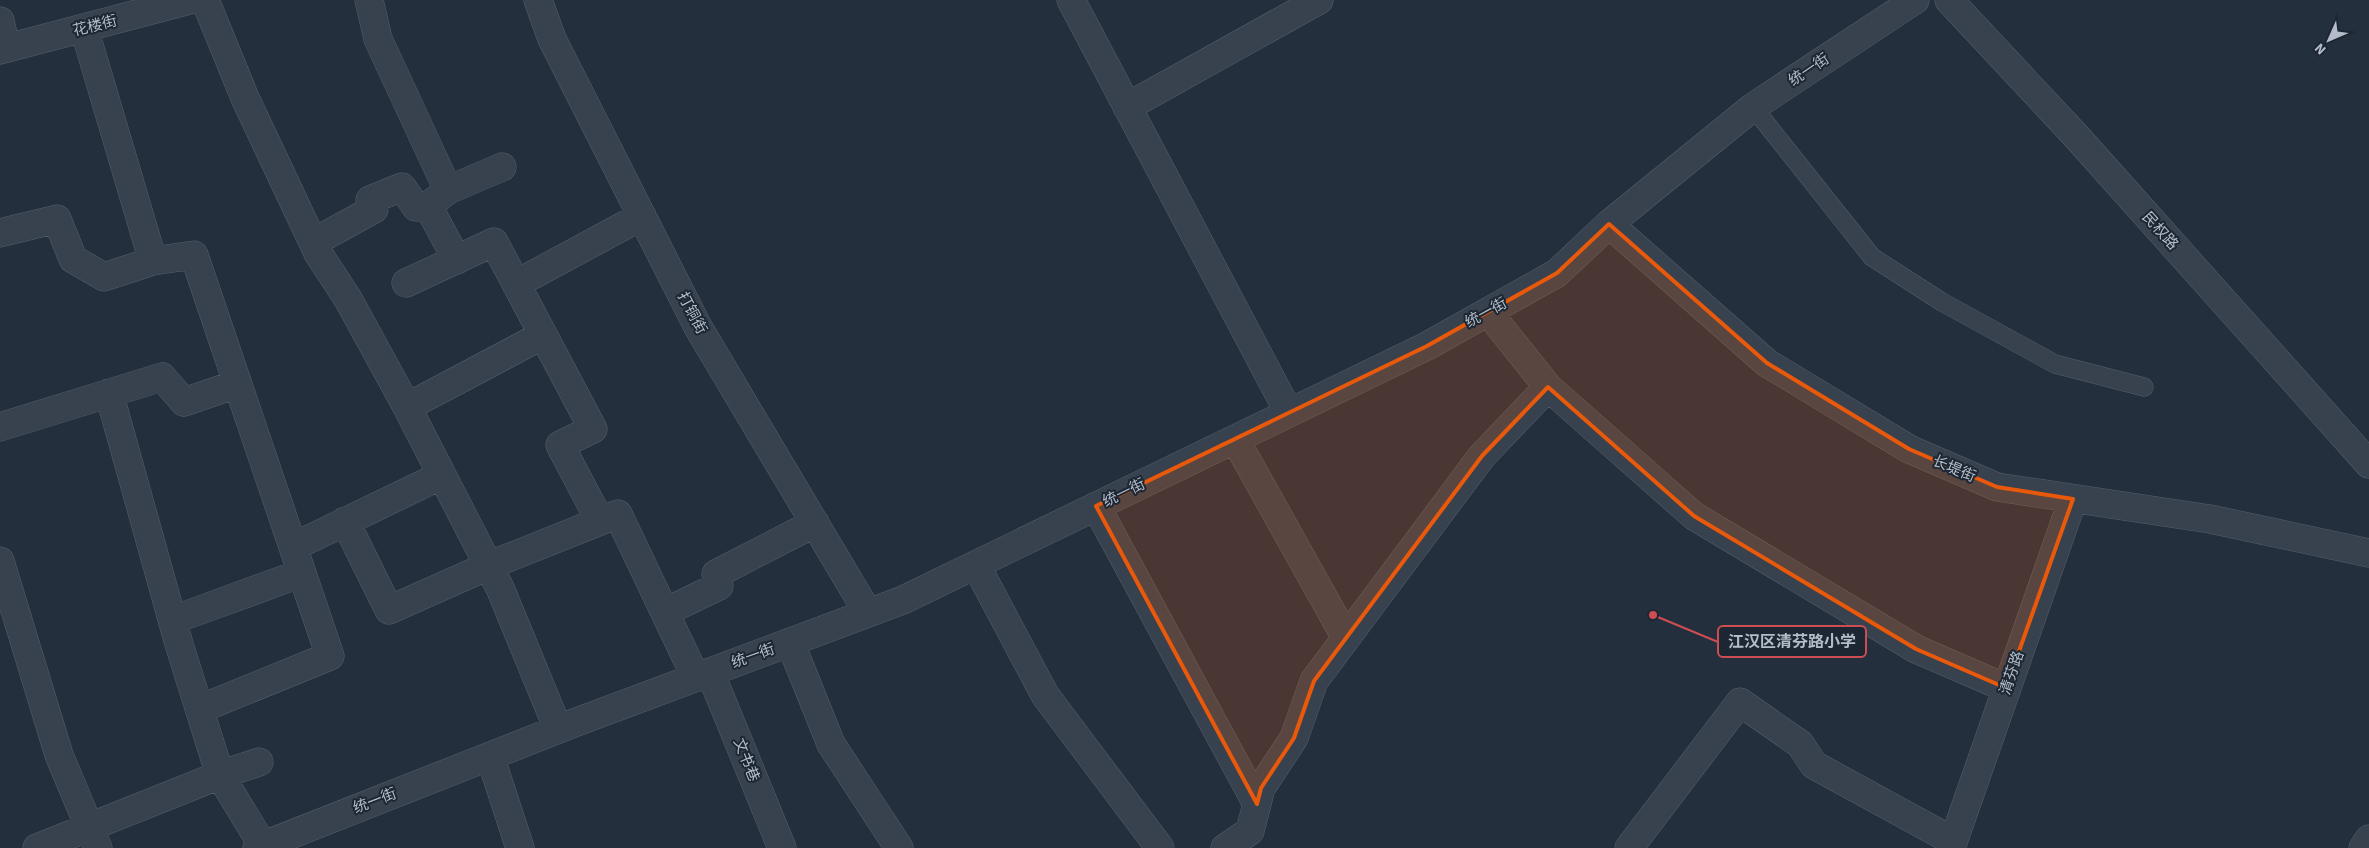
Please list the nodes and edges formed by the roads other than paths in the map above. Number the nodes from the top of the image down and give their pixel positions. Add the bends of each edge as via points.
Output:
1 (190, 0) edge
2 (205, 0) edge
3 (368, 0) edge
4 (538, 0) edge
5 (1071, 0) edge
6 (1320, 0) edge
7 (1914, 0) edge
8 (1949, 0) edge
9 (0, 21) edge
10 (84, 28) junction
11 (3, 49) edge
12 (1127, 107) junction
13 (1753, 107) junction
14 (502, 167) dead end
15 (438, 198) junction
16 (642, 216) junction
17 (1609, 224) junction
18 (0, 233) edge
19 (314, 242) junction
20 (457, 260) junction
21 (154, 261) junction
22 (406, 283) dead end
23 (516, 284) junction
24 (1488, 312) junction
25 (543, 335) junction
26 (237, 384) junction
27 (1548, 387) junction
28 (2144, 387) dead end
29 (109, 393) junction
30 (407, 407) junction
31 (1288, 413) junction
32 (0, 427) edge
33 (1235, 439) junction
34 (2369, 464) edge
35 (442, 475) junction
36 (2073, 499) junction
37 (1096, 506) junction
38 (345, 521) junction
39 (600, 521) junction
40 (815, 523) junction
41 (293, 546) junction
42 (2369, 553) edge
43 (0, 561) edge
44 (976, 565) junction
45 (488, 566) junction
46 (302, 573) junction
47 (665, 612) junction
48 (868, 613) junction
49 (173, 620) junction
50 (1346, 638) junction
51 (790, 642) junction
52 (703, 675) junction
53 (2006, 688) junction
54 (200, 708) junction
55 (558, 729) junction
56 (490, 756) junction
57 (259, 762) dead end
58 (220, 775) junction
59 (1257, 804) junction
60 (93, 837) edge
61 (2369, 839) edge
62 (1952, 844) edge
63 (260, 847) edge
64 (36, 848) edge
65 (520, 848) edge
66 (782, 848) edge
67 (899, 848) edge
68 (1160, 848) edge
69 (1225, 848) edge
70 (1629, 848) edge
71 (2363, 848) edge

1 - 10 street, 花楼街
2 - 19 street via 245,98
3 - 15 street via 378,39
4 - 16 street, 打铜街 via 552,39
5 - 12 street
6 - 12 street
7 - 13 street, 统一街
8 - 34 street, 民权路 via 2076,136
9 - 11 street
10 - 11 street, 花楼街
10 - 21 street
12 - 31 street
13 - 17 street, 统一街
13 - 28 lane via 1872,257 1942,302 2055,364
14 - 15 street
15 - 19 street via 416,207 402,187 370,200 374,209
15 - 20 street
16 - 23 street
16 - 40 street, 打铜街 via 698,327
17 - 24 street, 统一街 via 1557,273
17 - 36 street, 长堤街 via 1767,363 1908,449 1997,487
18 - 21 street via 57,219 72,259 104,277
19 - 30 street
20 - 22 street
20 - 23 street via 494,242
21 - 26 street via 194,255
23 - 25 street
24 - 27 street
24 - 31 street, 统一街 via 1427,346
25 - 30 street
25 - 39 street via 593,429 560,445
26 - 29 street via 184,402 162,377
26 - 41 street
27 - 50 street via 1482,456
27 - 53 street via 1694,516 1916,648
29 - 32 street
29 - 49 street
30 - 35 street
31 - 33 street, 统一街
33 - 37 street, 统一街
33 - 50 street
35 - 38 street
35 - 45 street
36 - 42 street, 长堤街 via 2210,519
36 - 53 street, 清芬路
37 - 44 street, 统一街
37 - 59 street
38 - 41 street
38 - 45 street via 389,610
39 - 45 street
39 - 47 street, 文书巷 via 618,514
40 - 47 street via 716,574 719,586
40 - 48 street, 打铜街
41 - 46 street
43 - 60 street via 59,755
44 - 48 street, 统一街
44 - 68 street via 1045,695
45 - 55 street
46 - 49 street
46 - 54 street via 330,656
47 - 52 street, 文书巷
48 - 51 street, 统一街
49 - 54 street
50 - 59 street via 1314,681 1294,738 1261,788
51 - 52 street, 统一街
51 - 67 street via 831,744
52 - 55 street, 统一街
52 - 66 street, 文书巷
53 - 62 street, 清芬路
54 - 58 street
55 - 56 street, 统一街
56 - 63 street, 统一街
56 - 65 street
57 - 58 street
58 - 60 street
58 - 63 street
59 - 69 street via 1250,830
60 - 64 street
61 - 71 street
62 - 70 street via 1814,766 1800,744 1740,702

